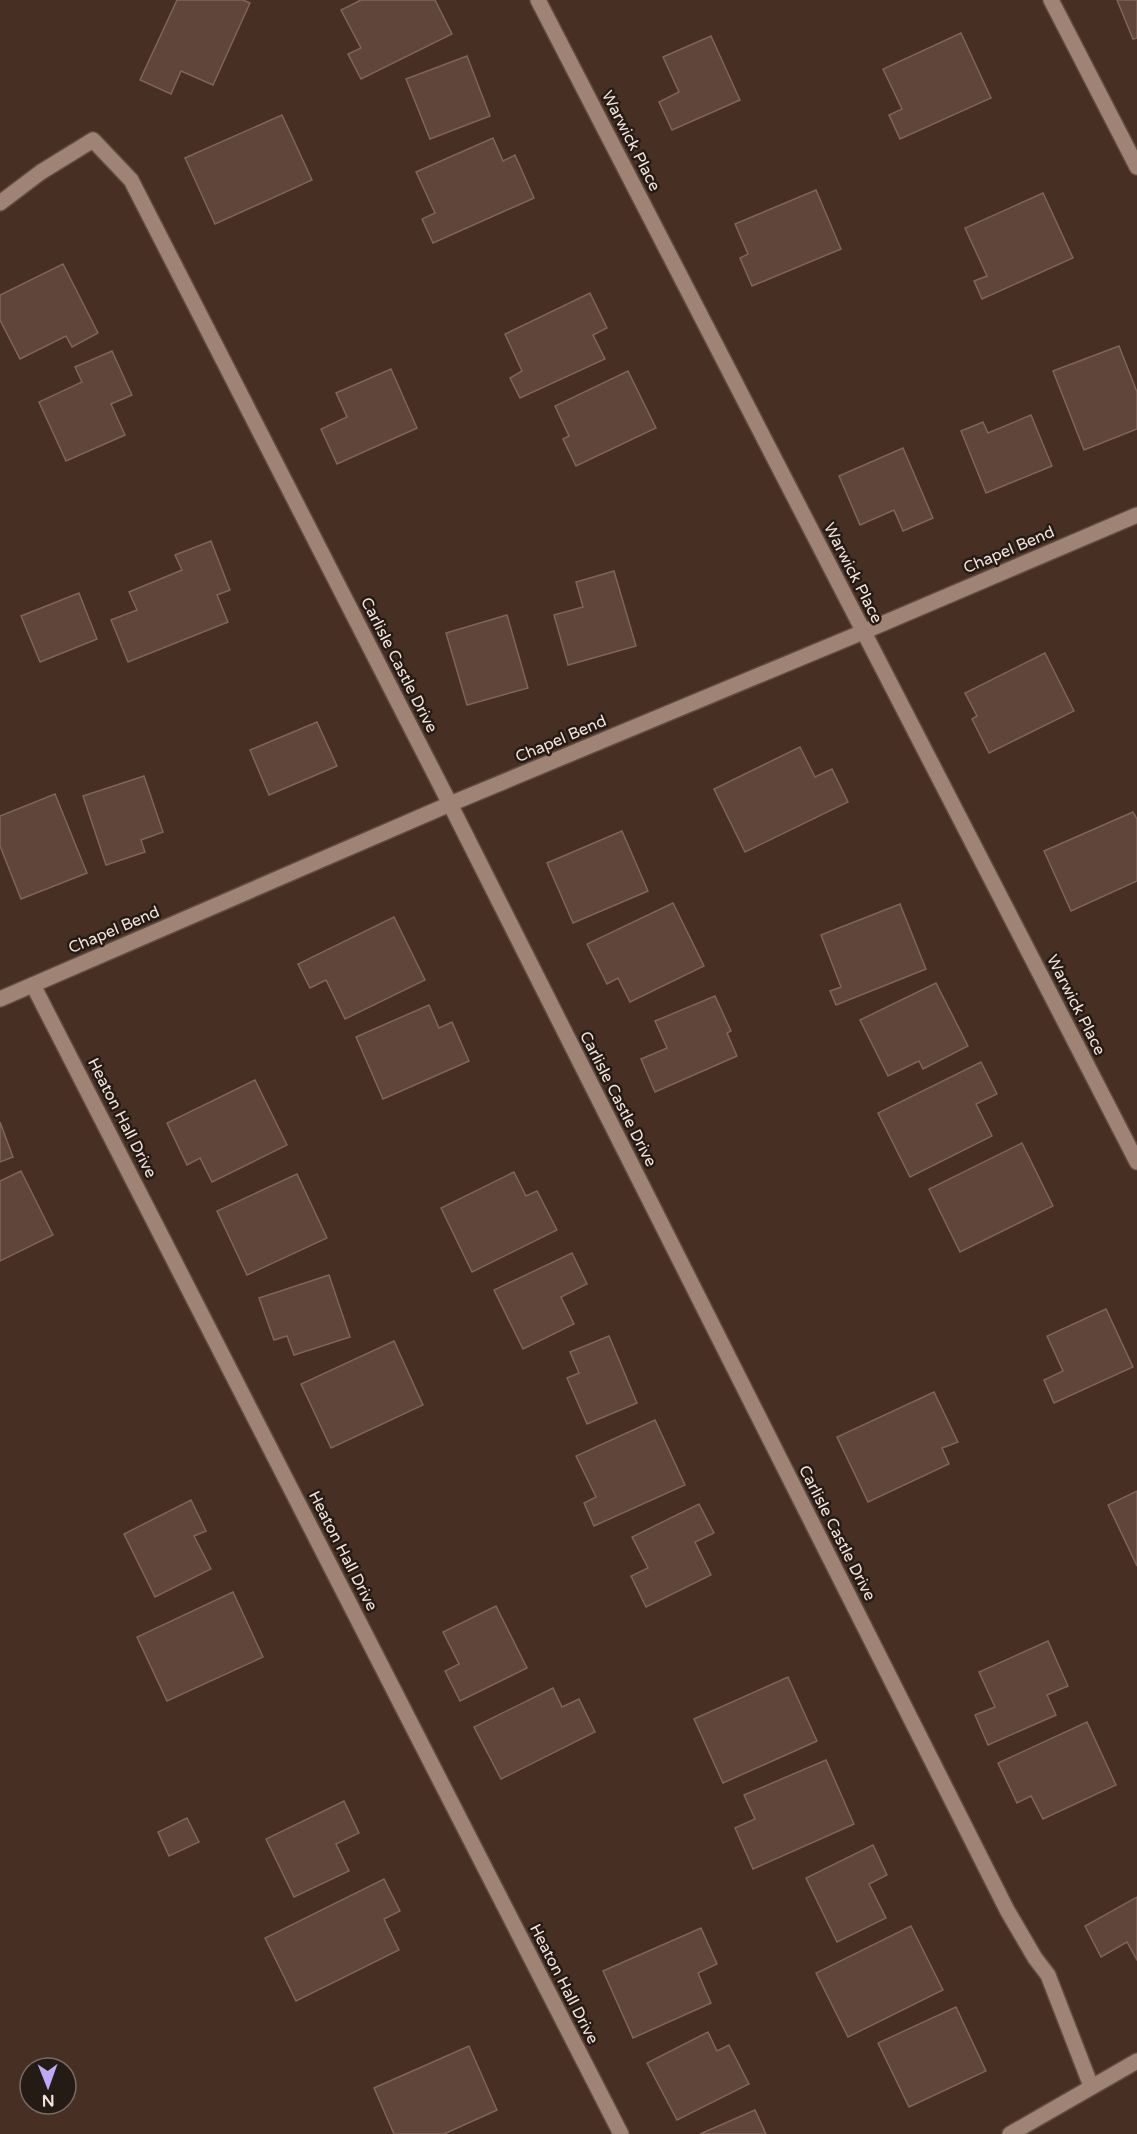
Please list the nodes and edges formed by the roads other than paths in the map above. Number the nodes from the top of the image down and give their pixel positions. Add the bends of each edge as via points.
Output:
1 (538, 0) edge
2 (1051, 0) edge
3 (1137, 167) edge
4 (0, 203) edge
5 (1137, 515) edge
6 (863, 632) junction
7 (450, 804) junction
8 (33, 984) junction
9 (0, 999) edge
10 (1137, 1162) edge
11 (1137, 2061) edge
12 (1091, 2086) junction
13 (621, 2134) edge
14 (1010, 2134) edge

1 - 6 street, Warwick Place
2 - 3 street
4 - 7 street, Carlisle Castle Drive via 93,140 131,180
5 - 6 street, Chapel Bend
6 - 7 street, Chapel Bend
6 - 10 street, Warwick Place
7 - 8 street, Chapel Bend
7 - 12 street, Carlisle Castle Drive via 1007,1910 1048,1975
8 - 9 street, Chapel Bend
8 - 13 street, Heaton Hall Drive
11 - 12 street
12 - 14 street

